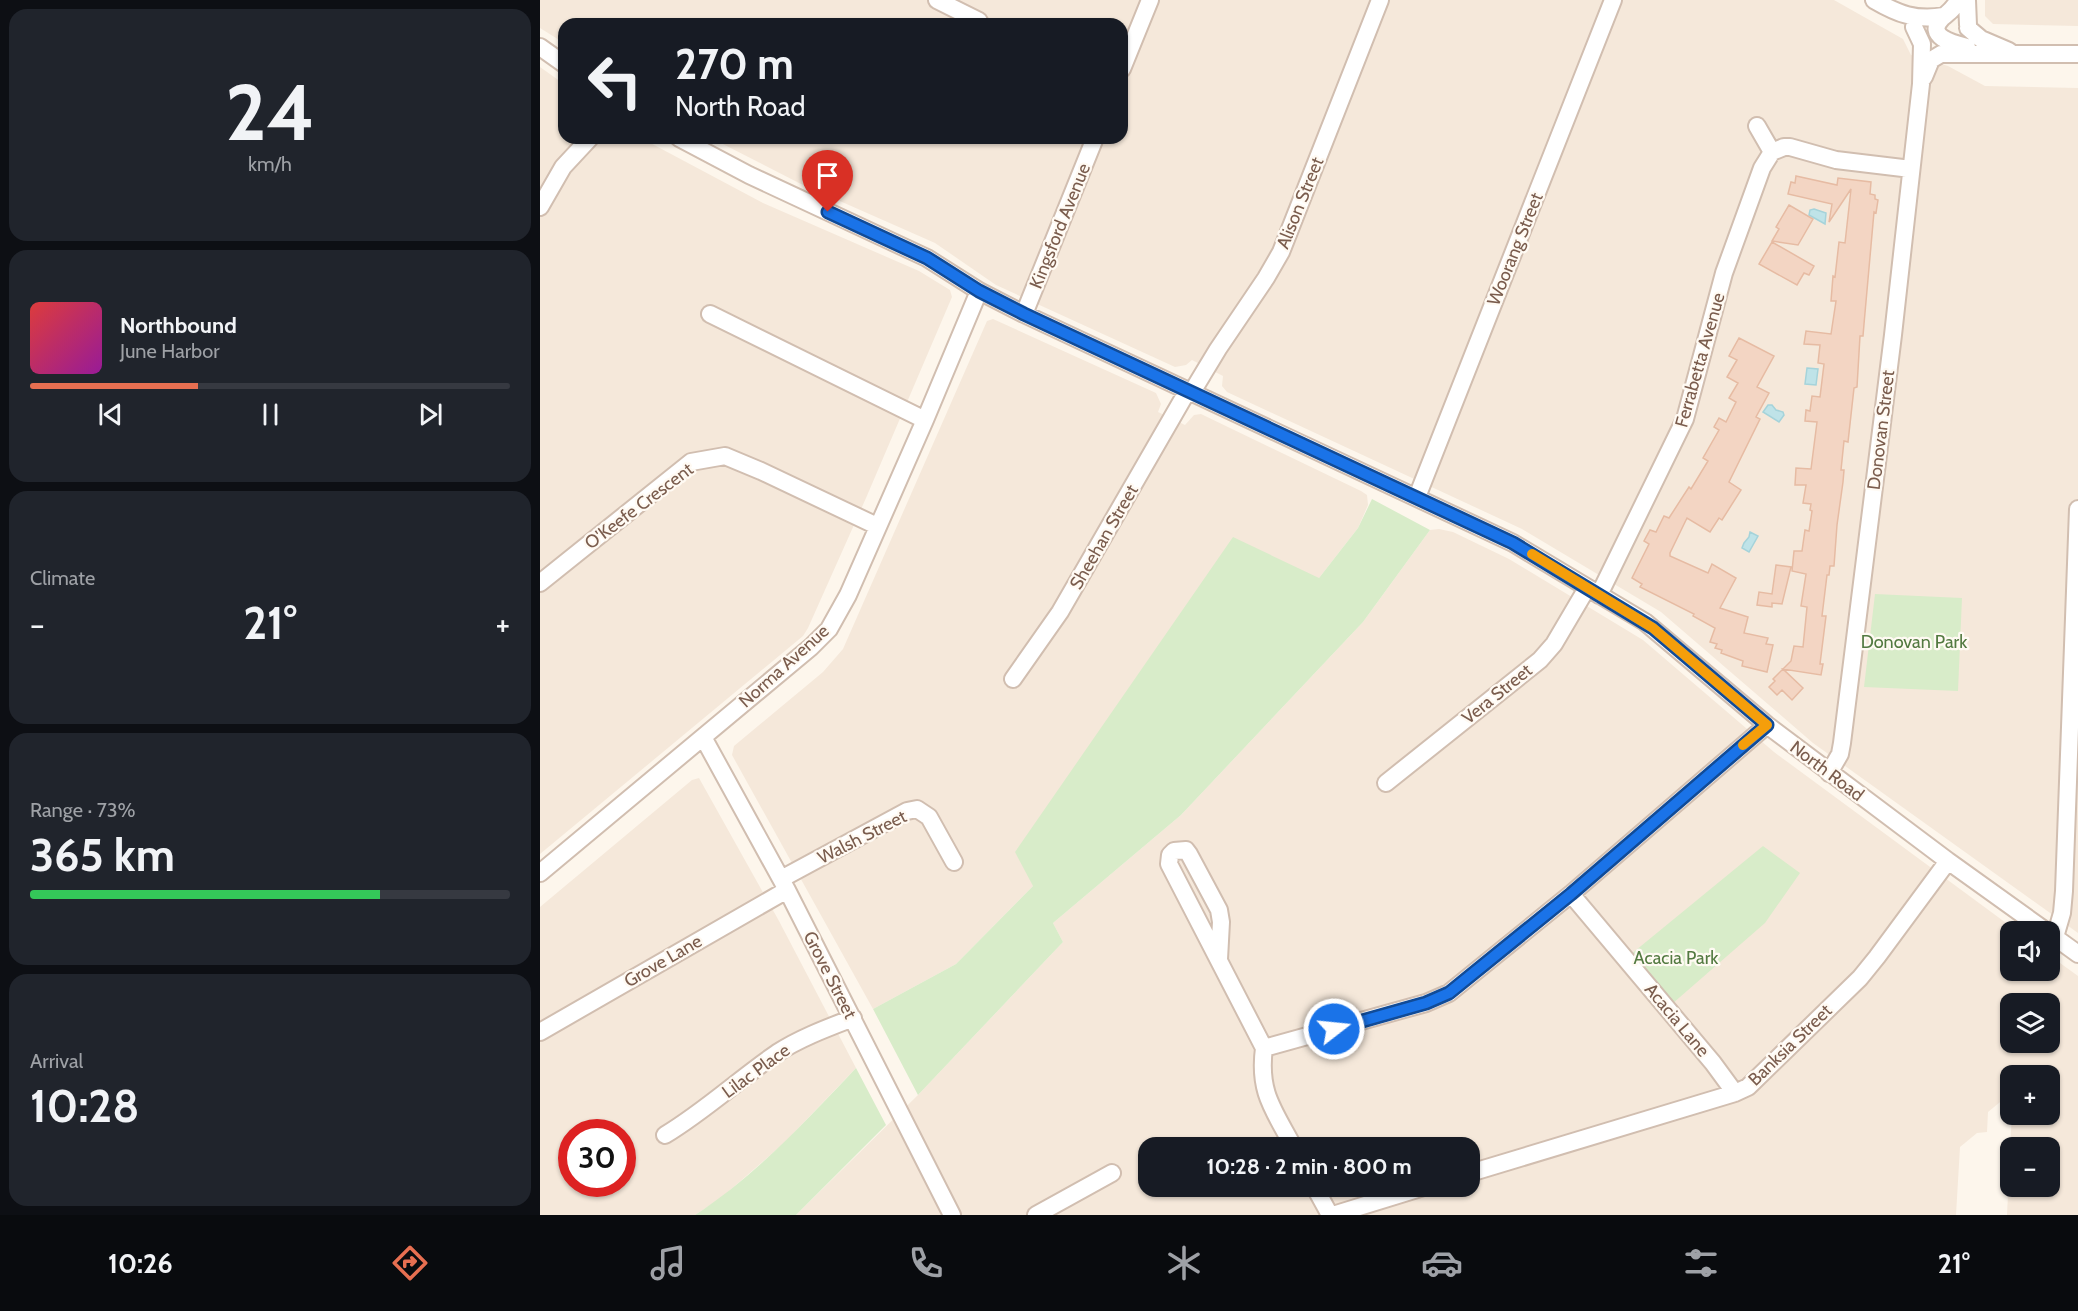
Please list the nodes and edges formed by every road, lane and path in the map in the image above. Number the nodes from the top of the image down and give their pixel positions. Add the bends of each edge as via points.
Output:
1 (937, 0) edge
2 (1150, 0) edge
3 (1380, 0) edge
4 (1613, 0) edge
5 (1966, 0) edge
6 (1879, 3) edge
7 (973, 18) edge
8 (1914, 27) junction
9 (1968, 27) junction
10 (1946, 28) edge
11 (540, 47) edge
12 (2015, 53) junction
13 (1128, 54) edge
14 (2078, 54) edge
15 (558, 60) edge
16 (1922, 76) junction
17 (1757, 126) dead end
18 (584, 144) edge
19 (690, 144) edge
20 (1093, 144) edge
21 (1772, 152) junction
22 (1911, 169) junction
23 (540, 207) edge
24 (979, 291) junction
25 (710, 314) dead end
26 (1024, 314) junction
27 (1190, 391) junction
28 (925, 420) junction
29 (1417, 497) junction
30 (2078, 509) edge
31 (877, 526) junction
32 (540, 583) edge
33 (1593, 592) junction
34 (1013, 678) dead end
35 (1767, 725) junction
36 (703, 737) junction
37 (1829, 773) junction
38 (1386, 783) dead end
39 (1948, 861) junction
40 (954, 862) dead end
41 (540, 873) edge
42 (784, 885) junction
43 (1571, 894) junction
44 (2032, 921) edge
45 (2057, 921) edge
46 (2060, 941) edge
47 (2078, 954) edge
48 (1219, 959) junction
49 (853, 1018) junction
50 (540, 1032) edge
51 (1264, 1048) junction
52 (1735, 1093) junction
53 (665, 1135) dead end
54 (1288, 1137) edge
55 (1480, 1170) edge
56 (1112, 1173) dead end
57 (1320, 1197) edge
58 (1391, 1197) edge
59 (952, 1215) edge
60 (1036, 1215) edge
61 (1331, 1215) edge

1 - 7 street
2 - 13 street
3 - 27 street, Alison Street via 1281,252
4 - 29 street, Woorang Street
5 - 9 street
6 - 8 street
6 - 10 street
8 - 10 street
8 - 16 street, Donovan Street via 1922,44
9 - 10 street via 1960,15
9 - 10 street, Donovan Street via 1964,39
9 - 12 street via 1981,39
10 - 12 street via 1994,54
10 - 16 street, Donovan Street
11 - 15 street
12 - 14 street
16 - 22 street, Donovan Street
17 - 21 street
18 - 23 street via 563,167
19 - 24 street, North Road via 927,258
20 - 26 street, Kingsford Avenue
21 - 22 street via 1790,147 1836,160
21 - 33 street, Ferrabetta Avenue via 1764,162 1724,273 1686,419
22 - 37 street, Donovan Street via 1842,742
24 - 26 street, North Road
24 - 28 street, Norma Avenue
25 - 28 street
26 - 27 street, North Road
27 - 29 street, North Road
27 - 34 street, Sheehan Street via 1060,612
28 - 31 street, Norma Avenue
29 - 33 street, North Road via 1513,543
30 - 45 street via 2064,891
31 - 32 street, O'Keefe Crescent via 725,456 691,462
31 - 36 street, Norma Avenue via 829,629
33 - 35 street, North Road via 1653,628
33 - 38 street, Vera Street via 1540,660
35 - 37 street, North Road
35 - 43 street
36 - 41 street, Norma Avenue
36 - 42 street, Grove Street
37 - 39 street, North Road
39 - 44 street, North Road
39 - 52 street, Banksia Street via 1860,978 1748,1087
40 - 42 street, Walsh Street via 929,817 917,809
42 - 49 street, Grove Street
42 - 50 street, Grove Lane
43 - 51 street via 1449,993 1426,1003
43 - 52 street, Acacia Lane
46 - 47 street, North Road
48 - 48 street via 1219,910 1186,850 1174,851 1169,864
48 - 51 street
49 - 53 street, Lilac Place via 778,1053
49 - 59 street, Grove Street
51 - 54 street via 1262,1081
52 - 55 street, Banksia Street
56 - 60 street
57 - 61 street
58 - 61 street

